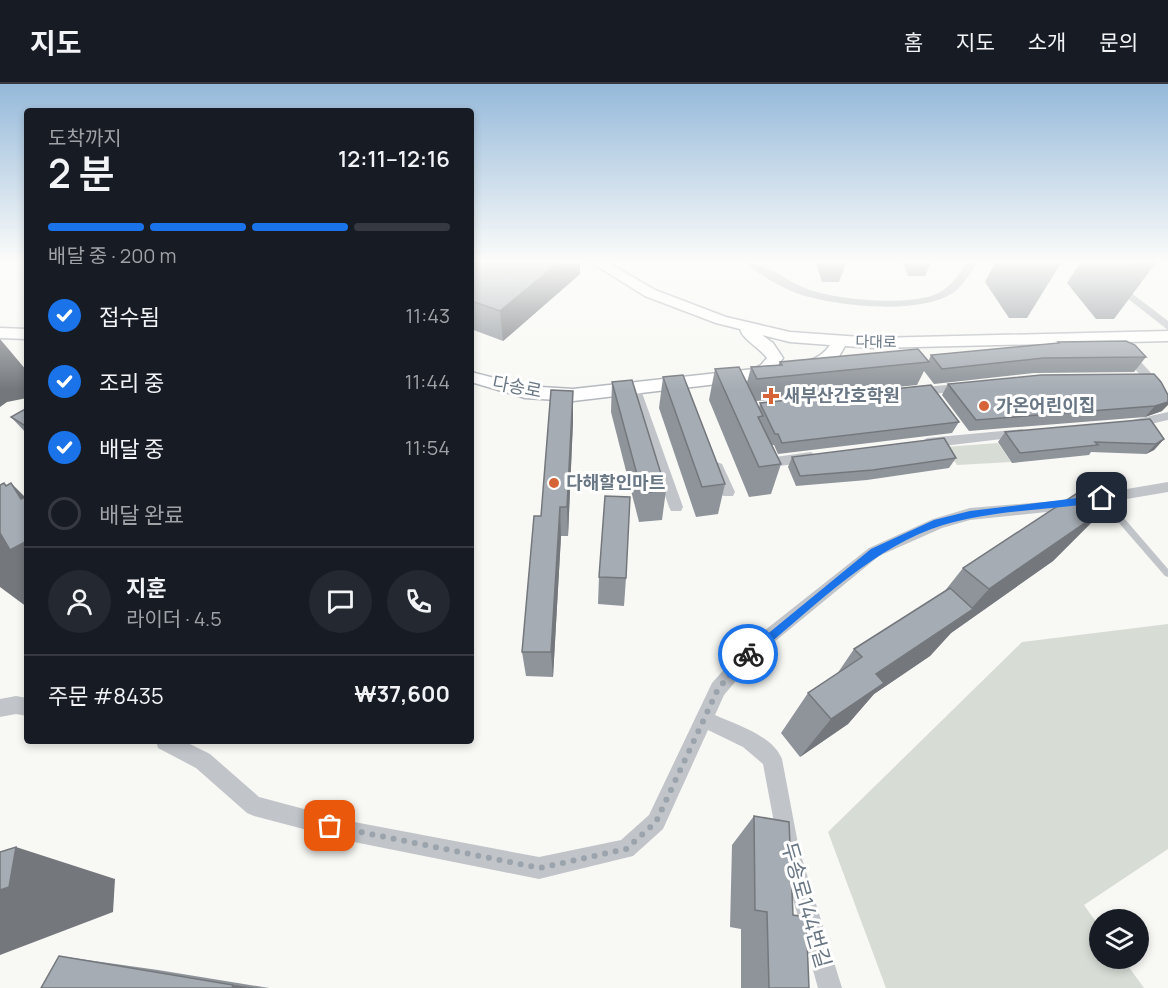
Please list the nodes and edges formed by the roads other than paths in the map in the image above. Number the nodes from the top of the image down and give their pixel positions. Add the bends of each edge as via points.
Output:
1 (682, 305) edge
2 (1141, 305) edge
3 (721, 320) junction
4 (1168, 327) edge
5 (0, 333) edge
6 (24, 334) edge
7 (1168, 336) edge
8 (1112, 337) junction
9 (840, 341) junction
10 (992, 341) junction
11 (940, 358) edge
12 (841, 367) edge
13 (810, 368) junction
14 (756, 375) junction
15 (920, 376) edge
16 (474, 378) edge
17 (1126, 378) edge
18 (1149, 378) junction
19 (978, 385) edge
20 (635, 390) junction
21 (907, 393) edge
22 (934, 395) junction
23 (1164, 398) edge
24 (1168, 416) edge
25 (1123, 425) edge
26 (1033, 432) edge
27 (760, 441) edge
28 (908, 445) edge
29 (710, 449) edge
30 (828, 455) edge
31 (1168, 487) edge
32 (728, 492) dead end
33 (1102, 498) junction
34 (676, 507) dead end
35 (1168, 573) edge
36 (24, 706) edge
37 (0, 708) edge
38 (704, 719) junction
39 (171, 744) edge
40 (830, 988) edge

1 - 3 main road, 다대로
2 - 4 street
3 - 9 main road, 다대로 via 790,337
3 - 14 main road via 750,333 775,358
5 - 6 main road
7 - 8 main road, 다대로
8 - 10 main road, 다대로
8 - 18 street
9 - 10 main road, 다대로
9 - 13 main road, 다송로 via 832,354
10 - 11 main road
12 - 13 main road
13 - 14 main road, 다송로
14 - 20 main road, 다송로 via 733,383 685,389
15 - 22 street
16 - 20 main road, 다송로 via 525,392 573,395
17 - 18 street
18 - 23 street
19 - 22 street
20 - 34 street
21 - 22 street
24 - 25 street
26 - 28 street via 962,433
27 - 30 street via 771,462
29 - 32 street
31 - 33 street
33 - 35 lane
33 - 38 street via 970,514 938,523 874,552 751,651 718,689
36 - 37 street
38 - 39 street via 656,822 626,849 540,868 349,831 254,806 203,761
38 - 40 street, 두송로144번길 via 750,740 772,759 789,849

